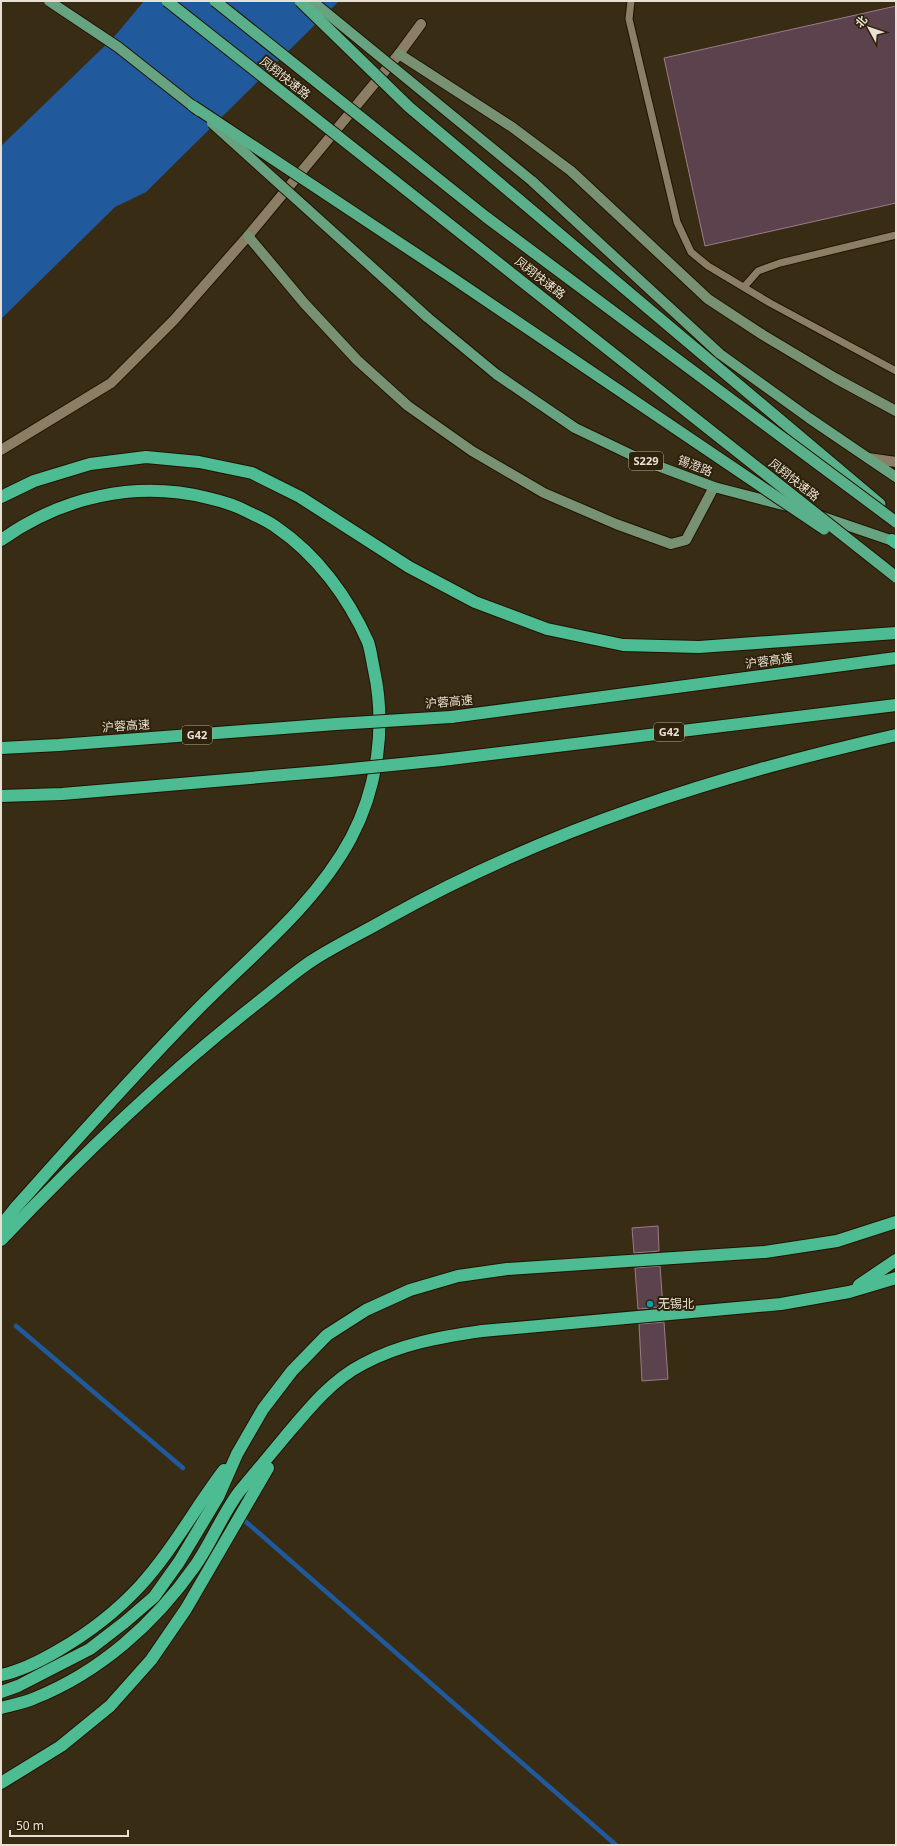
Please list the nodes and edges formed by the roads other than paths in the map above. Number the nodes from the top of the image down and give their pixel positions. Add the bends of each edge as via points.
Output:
1 (49, 1) edge
2 (167, 1) edge
3 (215, 1) edge
4 (300, 1) edge
5 (312, 1) edge
6 (631, 1) edge
7 (421, 24) dead end
8 (399, 54) junction
9 (193, 106) junction
10 (896, 235) edge
11 (248, 236) junction
12 (744, 286) junction
13 (896, 371) edge
14 (896, 411) edge
15 (1, 450) edge
16 (868, 458) junction
17 (896, 462) edge
18 (896, 477) edge
19 (714, 487) junction
20 (1, 497) edge
21 (896, 518) edge
22 (896, 522) edge
23 (1, 540) edge
24 (895, 542) edge
25 (896, 577) edge
26 (896, 633) edge
27 (896, 658) edge
28 (896, 705) edge
29 (896, 735) edge
30 (1, 748) edge
31 (1, 796) edge
32 (896, 1222) edge
33 (1, 1226) edge
34 (1, 1240) edge
35 (896, 1260) edge
36 (896, 1278) edge
37 (849, 1292) junction
38 (289, 1433) junction
39 (237, 1454) junction
40 (1, 1676) edge
41 (1, 1692) edge
42 (1, 1708) edge
43 (1, 1783) edge

1 - 9 main road, 锡澄路, bridge via 118,47
2 - 25 highway, 凤翔快速路, bridge
3 - 22 highway, 凤翔快速路, bridge via 486,217
4 - 21 highway, bridge via 409,107
5 - 16 main road, bridge via 532,181 720,354
6 - 12 lane via 629,19 677,222 692,252 708,266
7 - 8 street
8 - 11 street
8 - 14 main road via 512,127 571,171 708,299 763,336
9 - 19 main road, 锡澄路 / S229, bridge via 427,317 496,374 575,428 642,460
9 - 25 highway, bridge via 461,283
10 - 12 lane via 780,263 758,271
11 - 15 street via 174,320 111,383
11 - 19 main road via 346,349 408,406 472,451 544,493 671,544 686,540
12 - 13 lane via 770,303
16 - 17 street
16 - 18 main road
19 - 24 main road, 锡澄路 / S229 via 799,509
20 - 26 highway via 34,481 90,464 146,457 198,462 252,473 300,497 409,567 475,602 547,629 623,645 700,647
23 - 33 highway via 67,505 132,490 183,492 233,504 276,526 315,560 346,600 369,645 379,692 379,741 370,792 351,837 325,878 293,915 197,1010
27 - 30 highway, 沪蓉高速 / G42, bridge via 451,718
28 - 31 highway, G42, bridge via 442,760 62,794
29 - 34 highway via 805,755 676,793 548,840 425,898 317,958 208,1042 112,1127
32 - 39 highway via 837,1240 765,1252 508,1269 458,1276 410,1290 366,1310 327,1335 292,1371 263,1409
35 - 37 highway
36 - 37 highway
37 - 38 highway via 781,1304 482,1331 414,1343 362,1365 336,1382
38 - 42 highway via 238,1493 195,1566 167,1603 136,1634 103,1661 69,1681 34,1699
38 - 43 highway via 186,1609 151,1660 110,1706 61,1746
39 - 40 highway via 166,1554 141,1585 113,1613 79,1639 45,1658
39 - 41 highway via 218,1497 179,1562 154,1597 90,1649

